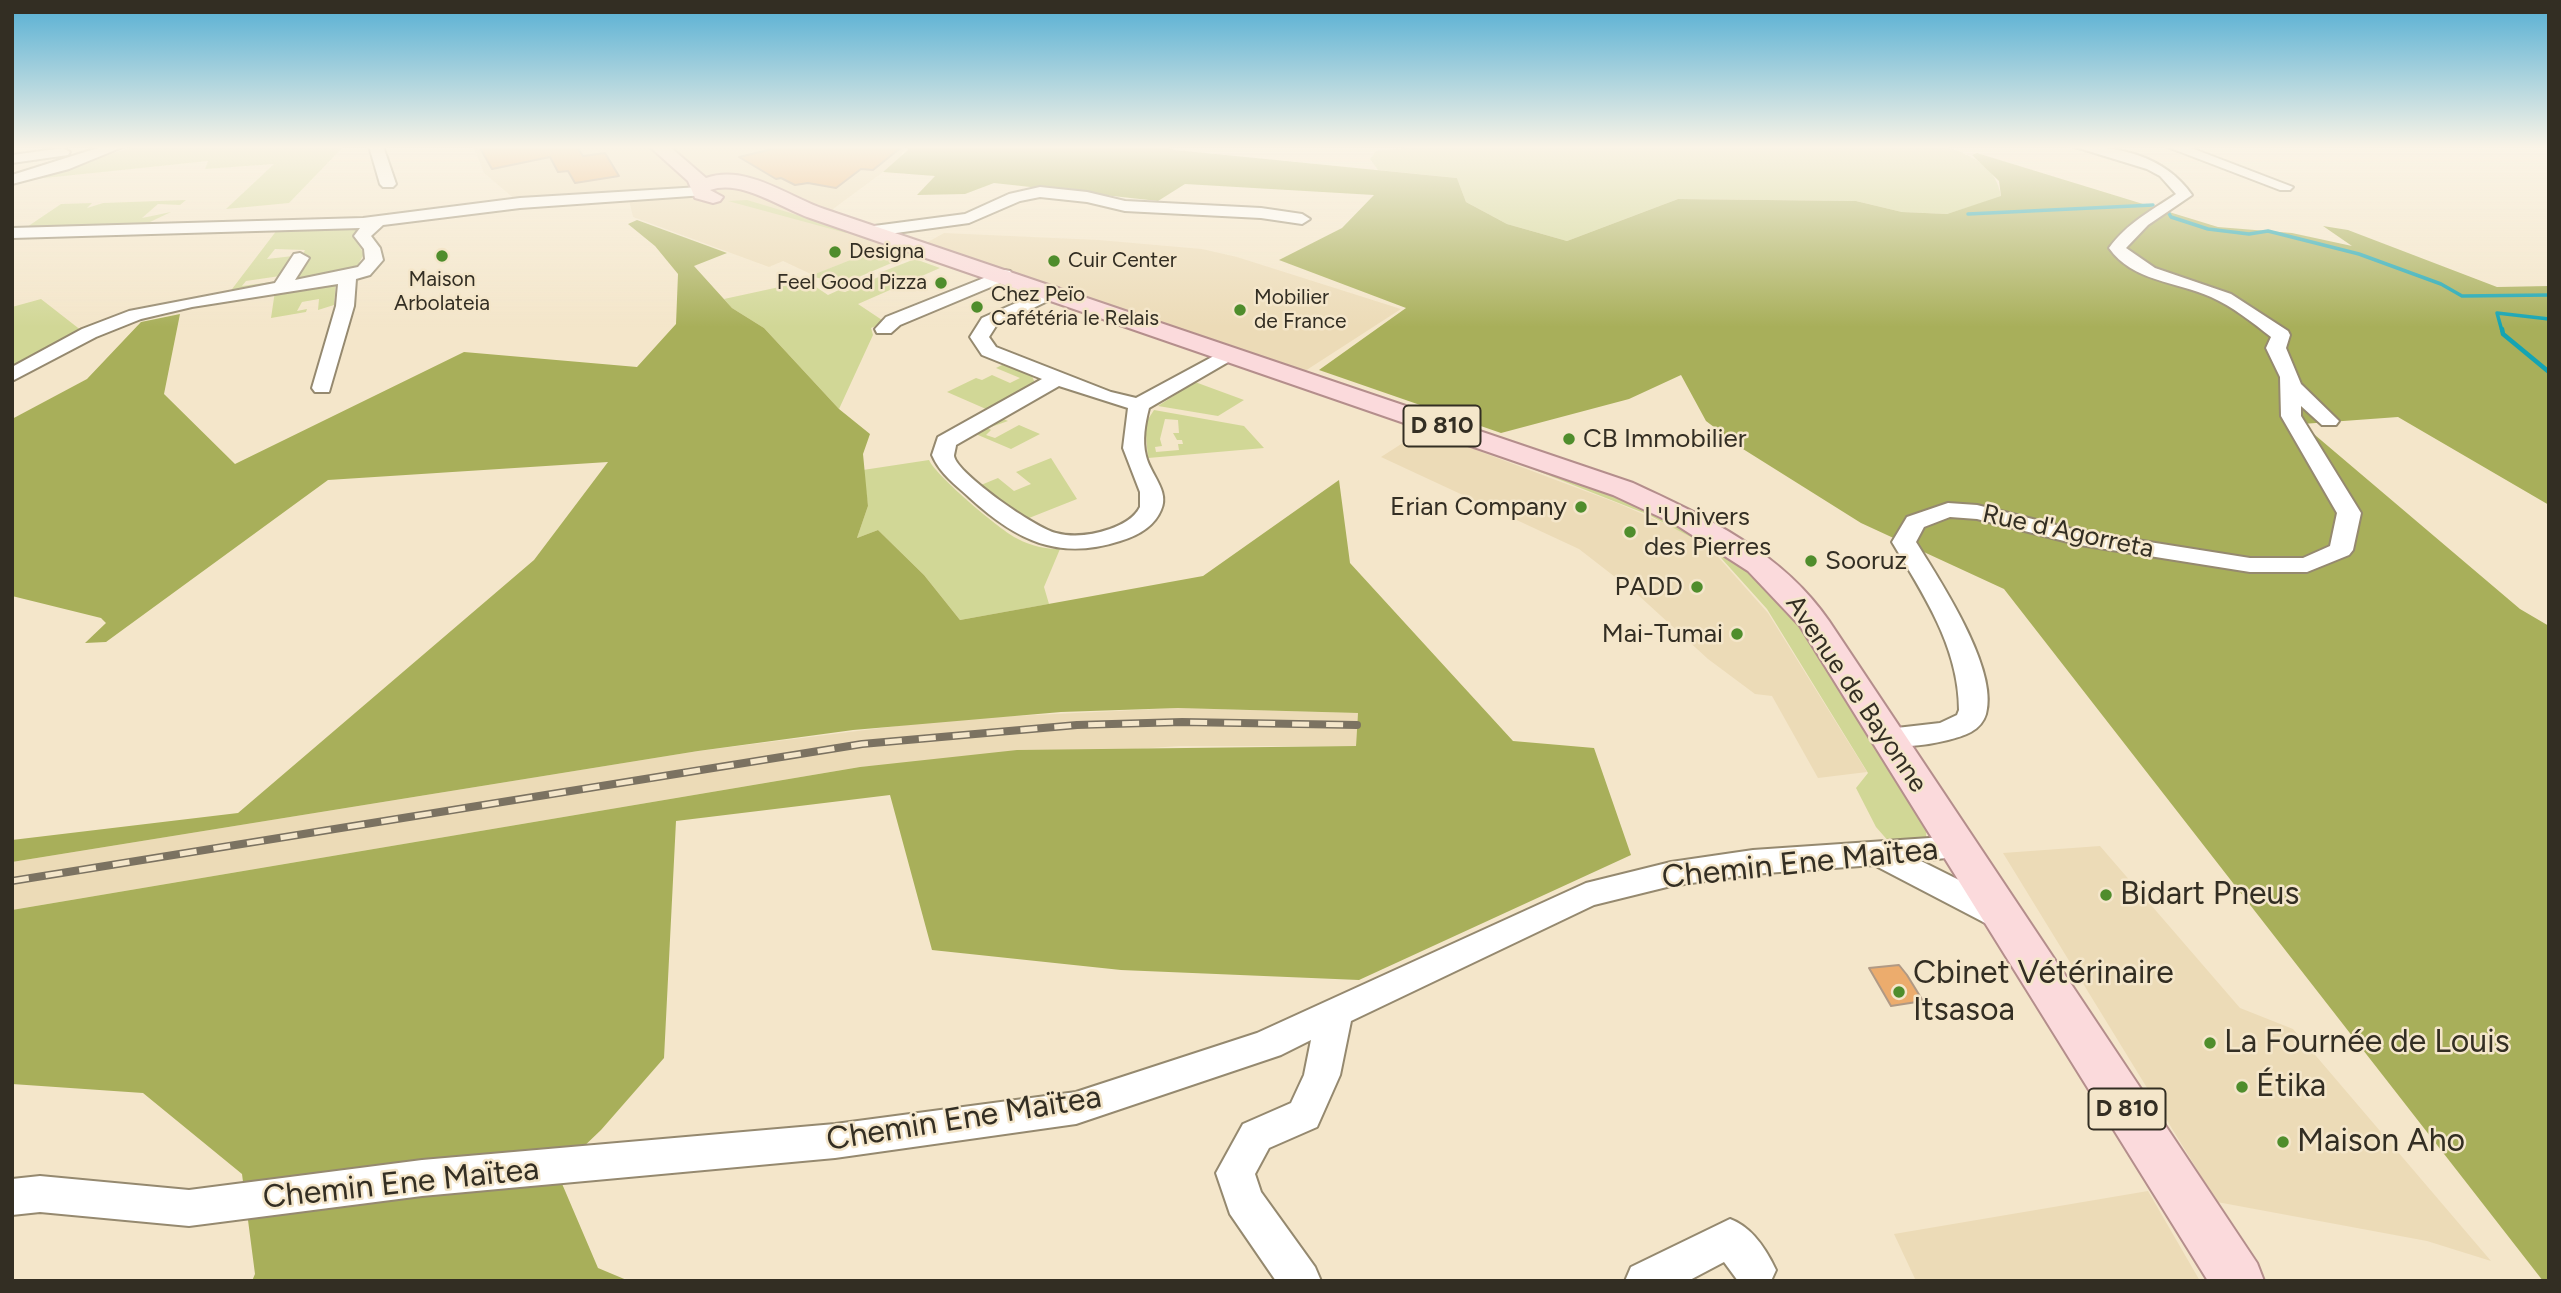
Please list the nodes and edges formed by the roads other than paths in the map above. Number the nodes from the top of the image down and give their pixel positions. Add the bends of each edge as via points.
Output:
1 (491, 206) edge
2 (793, 206) edge
3 (995, 206) edge
4 (1135, 206) edge
5 (2166, 206) edge
6 (382, 219) junction
7 (1302, 219) dead end
8 (874, 231) junction
9 (12, 233) edge
10 (300, 258) dead end
11 (348, 275) junction
12 (1004, 275) junction
13 (281, 288) junction
14 (1052, 292) junction
15 (884, 329) dead end
16 (2281, 335) joint
17 (1232, 354) junction
18 (12, 375) edge
19 (1058, 378) junction
20 (2291, 386) junction
21 (322, 388) dead end
22 (1139, 405) junction
23 (2329, 421) dead end
24 (1889, 737) junction
25 (1959, 847) junction
26 (1878, 853) junction
27 (2005, 918) junction
28 (1335, 1012) junction
29 (12, 1197) edge
30 (1755, 1270) dead end
31 (1300, 1281) edge
32 (1646, 1281) edge
33 (2238, 1281) edge

1 - 6 street
2 - 8 main road, Avenue de Bayonne / D 810
3 - 8 street via 969,218
4 - 7 street
5 - 16 street via 2127,235 2118,248 2124,258 2216,293
6 - 9 street
6 - 11 street via 362,236 372,248 374,260 364,271
8 - 12 main road, Avenue de Bayonne / D 810
10 - 13 street
11 - 13 street
11 - 21 street via 345,306
12 - 14 main road, Avenue de Bayonne / D 810
12 - 15 street via 893,321
13 - 18 street via 135,315 89,333
14 - 17 main road, Avenue de Bayonne / D 810
14 - 19 street via 989,322 979,337 989,351
16 - 20 street, Rue d'Agorreta via 2276,348
17 - 22 street
17 - 24 main road, Avenue de Bayonne / D 810 via 1623,489 1722,539 1759,564 1813,621
19 - 22 street
19 - 22 street via 946,442 943,455 948,466 1011,523 1038,537 1093,542 1130,529 1147,516 1150,491 1133,444
20 - 23 street, Rue d'Agorreta
20 - 24 street, Rue d'Agorreta via 2291,416 2349,513 2341,550 2308,565 2250,565 2080,538 1977,512 1948,510 1914,522 1904,542 1952,622 1971,675 1973,712 1954,729
24 - 25 main road, Avenue de Bayonne / D 810
25 - 26 street, Chemin Ene Maïtea
25 - 27 main road, Avenue de Bayonne / D 810
26 - 27 street
26 - 28 street, Chemin Ene Maïtea via 1753,862 1671,874 1586,895
27 - 33 main road, Avenue de Bayonne / D 810
28 - 29 street, Chemin Ene Maïtea via 1268,1044 1076,1108 713,1154 422,1178 189,1208 40,1194
28 - 31 street via 1322,1075 1304,1115 1256,1136 1235,1173 1244,1201
30 - 32 street via 1730,1238

